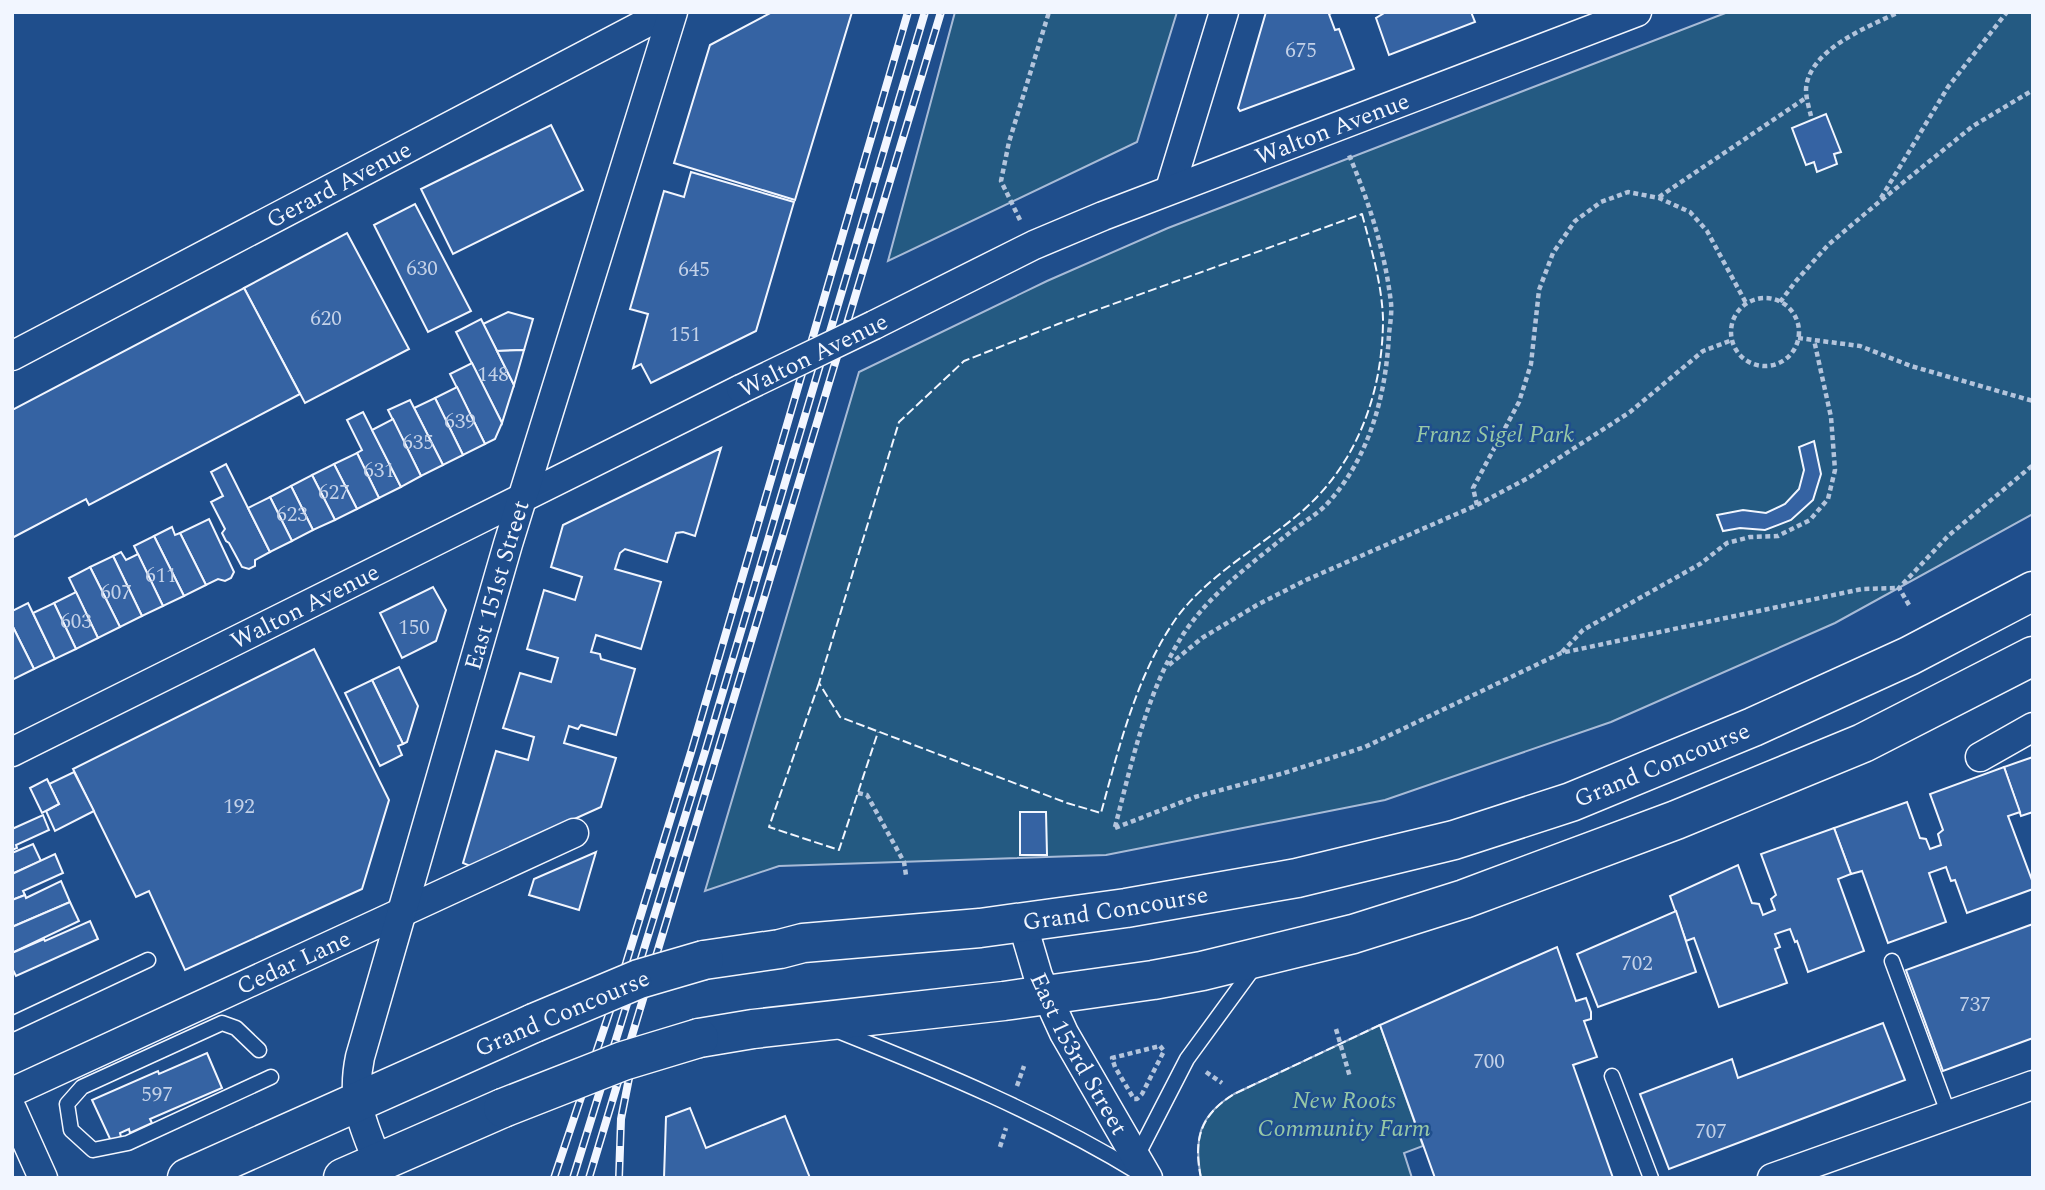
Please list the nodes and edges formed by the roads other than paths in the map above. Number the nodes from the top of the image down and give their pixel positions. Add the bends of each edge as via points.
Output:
1 (667, 12) edge
2 (673, 12) edge
3 (1224, 12) edge
4 (1637, 12) edge
5 (1170, 190) junction
6 (12, 356) edge
7 (525, 496) junction
8 (2033, 591) edge
9 (2033, 656) edge
10 (2033, 727) edge
11 (12, 752) edge
12 (1980, 757) dead end
13 (574, 833) dead end
14 (401, 913) junction
15 (1022, 922) junction
16 (1263, 956) junction
17 (148, 960) dead end
18 (1892, 961) dead end
19 (1046, 995) junction
20 (814, 1022) junction
21 (12, 1024) edge
22 (259, 1050) dead end
23 (1612, 1076) dead end
24 (271, 1077) dead end
25 (2033, 1085) edge
26 (12, 1092) edge
27 (357, 1101) junction
28 (12, 1109) edge
29 (1949, 1115) junction
30 (379, 1162) junction
31 (1144, 1171) edge
32 (43, 1178) edge
33 (187, 1178) edge
34 (342, 1178) edge
35 (1651, 1178) edge
36 (1772, 1178) edge

1 - 6 street, Gerard Avenue
2 - 7 street, East 151st Street
3 - 5 street
4 - 5 street, Walton Avenue
5 - 7 street, Walton Avenue, bridge via 1034,245
7 - 11 street, Walton Avenue
7 - 14 street, East 151st Street
8 - 15 main road, Grand Concourse via 1909,656 1753,727 1514,822 1297,877
9 - 16 main road via 1863,743 1618,843 1446,905
10 - 12 street
13 - 14 street, Cedar Lane
14 - 26 street, Cedar Lane
14 - 27 street, East 151st Street via 360,1057
15 - 19 street, East 153rd Street
15 - 27 main road, Grand Concourse, bridge via 803,943 704,960 639,979
16 - 19 main road via 1153,980
16 - 31 lane via 1187,1059
17 - 21 lane
18 - 29 lane
19 - 20 main road
19 - 31 street, East 153rd Street
20 - 30 main road, bridge via 699,1038 623,1061
20 - 31 lane via 935,1070
22 - 24 lane via 236,1028 222,1023 82,1087 67,1104 71,1130 93,1150 128,1143
23 - 35 lane
25 - 29 street
27 - 30 street, East 151st Street
27 - 33 main road, Grand Concourse
28 - 32 street
29 - 36 street
30 - 34 main road

